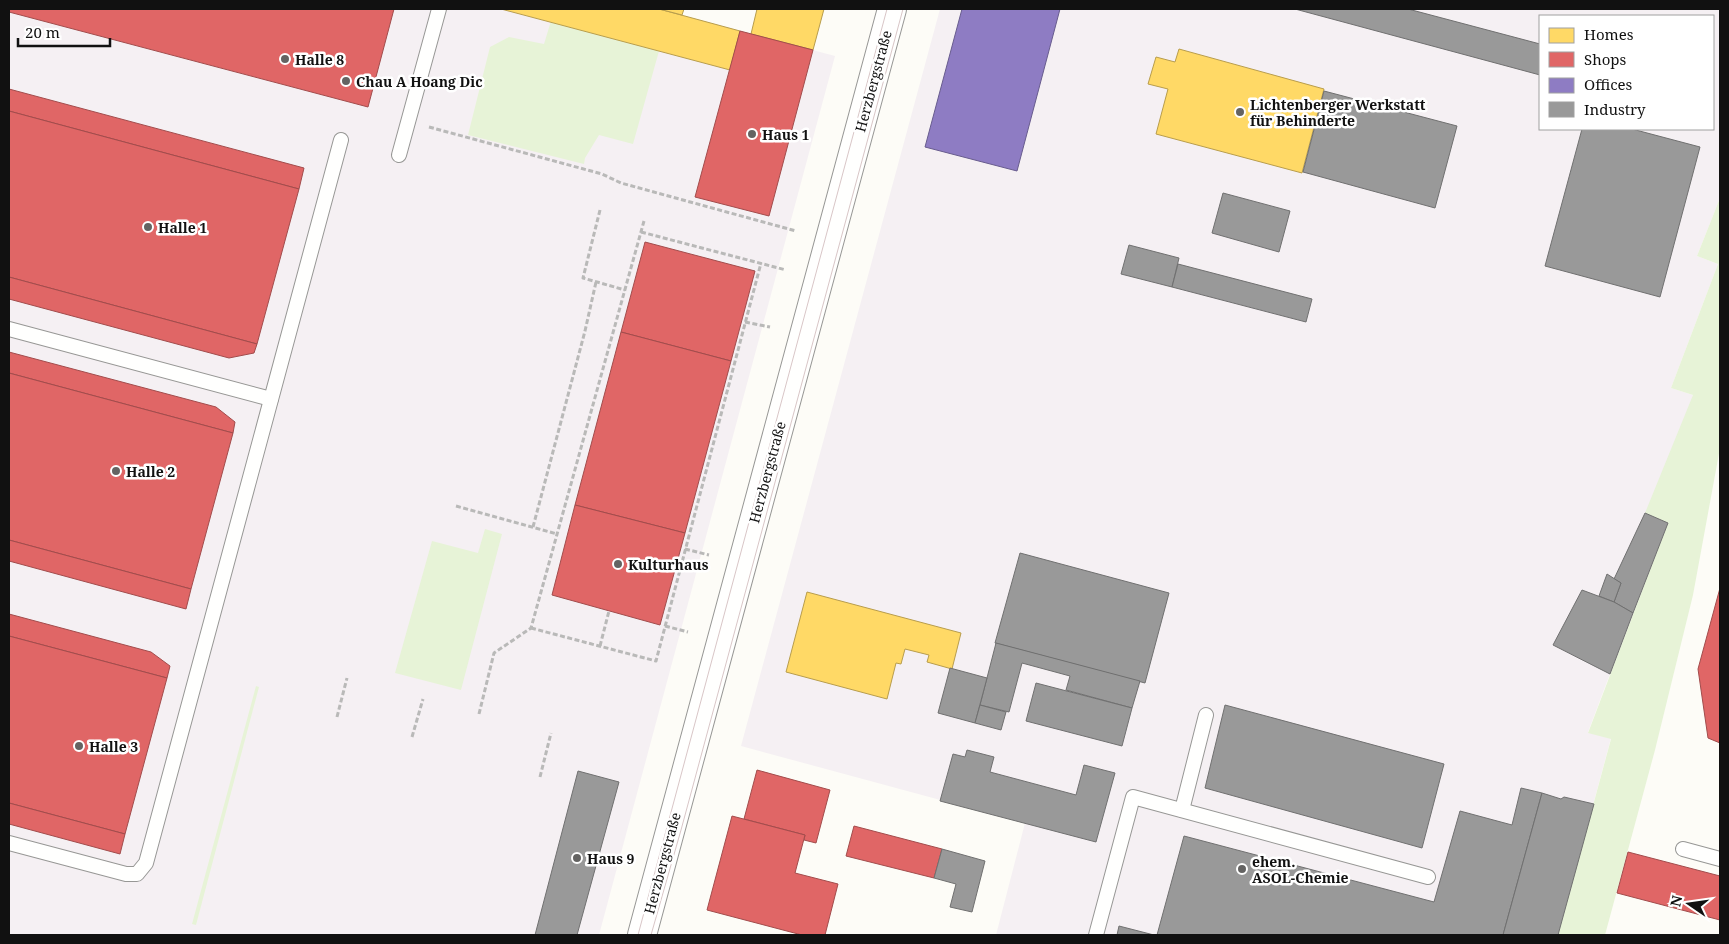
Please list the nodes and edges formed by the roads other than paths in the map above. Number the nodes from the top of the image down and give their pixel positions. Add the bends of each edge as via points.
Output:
1 (439, 9) edge
2 (892, 9) edge
3 (341, 140) dead end
4 (400, 155) dead end
5 (9, 329) edge
6 (271, 400) junction
7 (1206, 715) dead end
8 (1182, 810) junction
9 (9, 843) edge
10 (1683, 849) dead end
11 (1720, 859) edge
12 (1428, 878) dead end
13 (642, 935) edge
14 (1096, 935) edge

1 - 4 lane
2 - 13 street, Herzbergstraße
3 - 6 lane
5 - 6 lane
6 - 9 lane via 146,863 137,874 126,874
7 - 8 lane
8 - 12 lane
8 - 14 lane via 1134,797
10 - 11 lane

